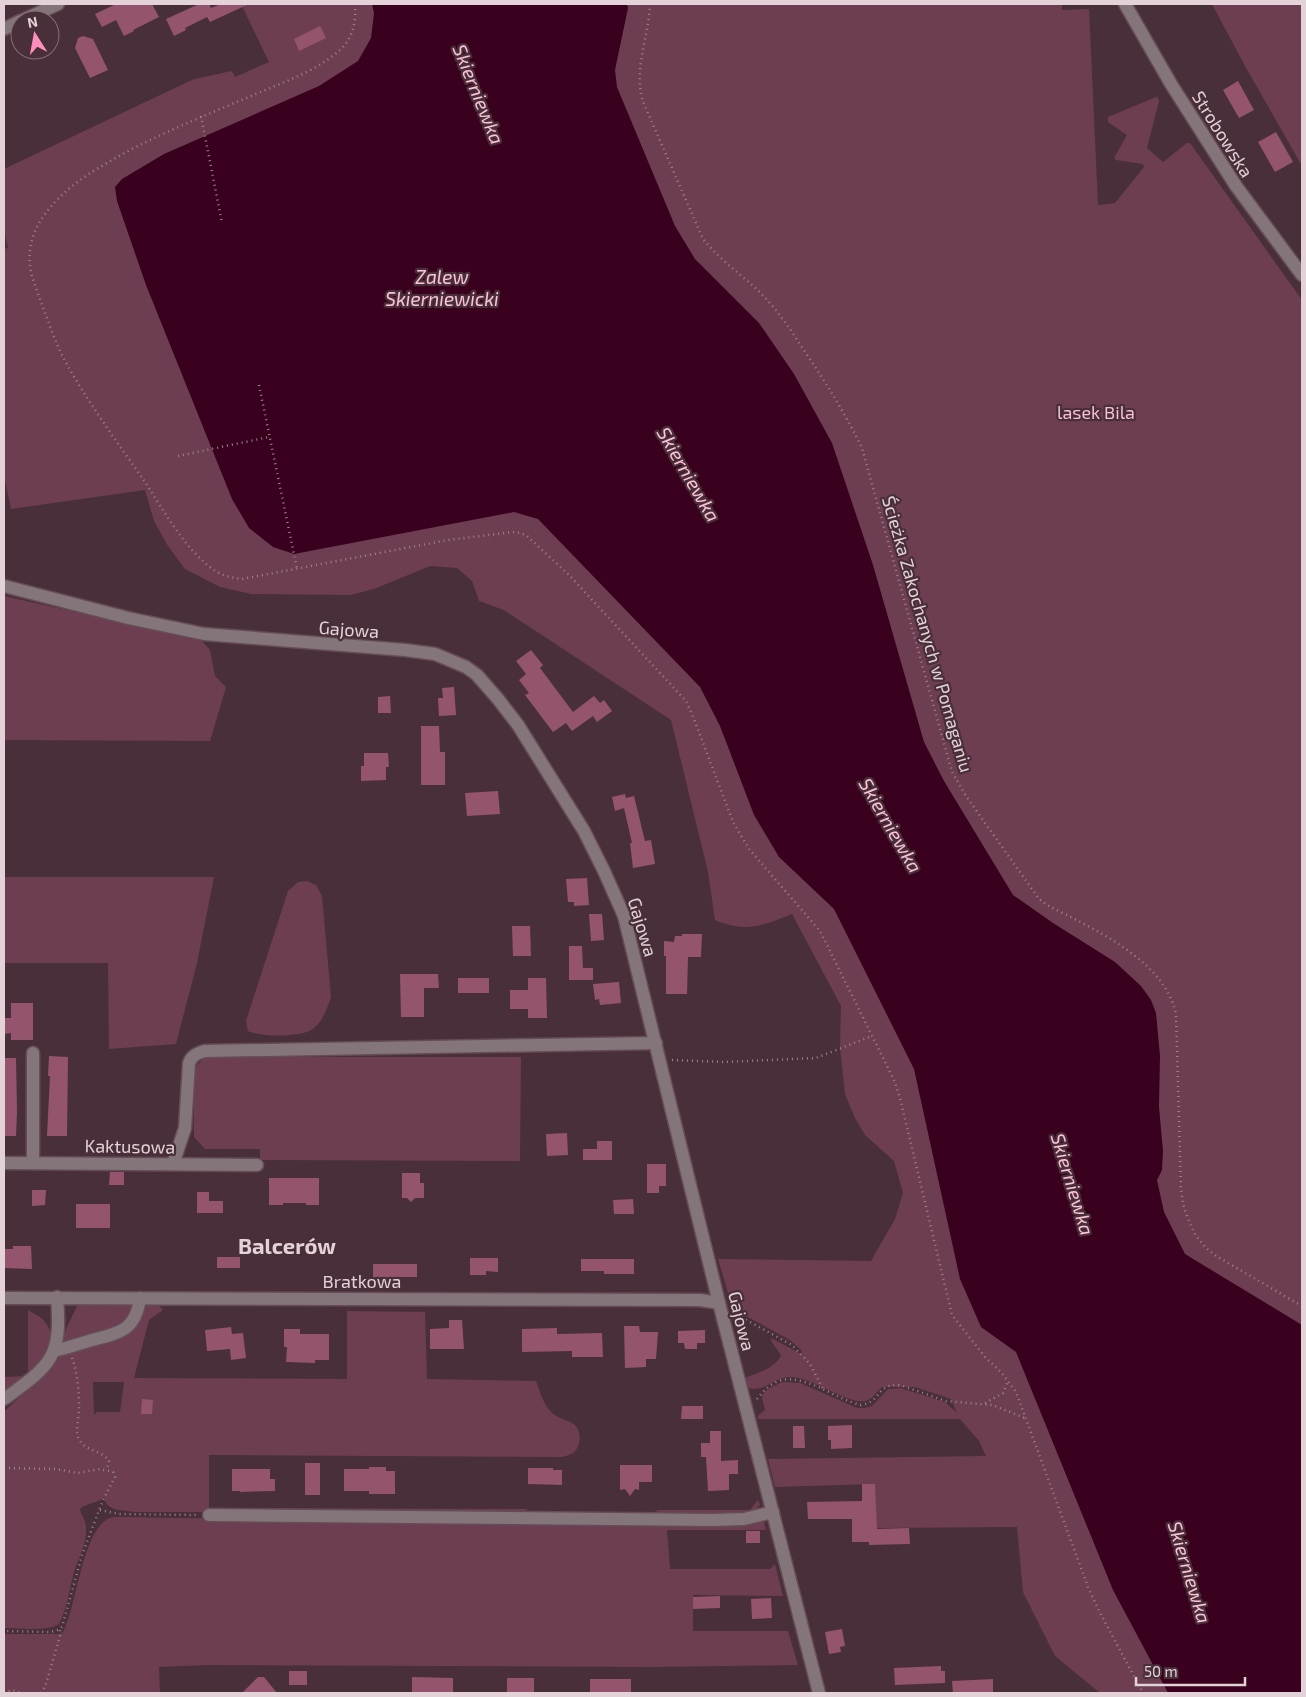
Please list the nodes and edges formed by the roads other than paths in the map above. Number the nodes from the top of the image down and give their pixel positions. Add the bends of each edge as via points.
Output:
1 (58, 4) edge
2 (1125, 4) edge
3 (45, 10) edge
4 (1302, 276) edge
5 (4, 586) edge
6 (656, 1044) junction
7 (33, 1053) dead end
8 (4, 1162) edge
9 (33, 1163) junction
10 (173, 1164) junction
11 (257, 1165) dead end
12 (57, 1297) junction
13 (4, 1298) edge
14 (140, 1298) junction
15 (719, 1303) junction
16 (54, 1351) junction
17 (4, 1400) edge
18 (773, 1512) junction
19 (209, 1515) road end
20 (819, 1693) edge

1 - 3 street
2 - 4 street, Strobowska via 1236,186
5 - 6 street, Gajowa via 204,634 434,654 478,675 518,725 584,831 604,871 624,916
6 - 10 street via 205,1051 197,1053 189,1063 185,1128
6 - 15 street, Gajowa
7 - 9 street
8 - 9 street, Kaktusowa
9 - 10 street, Kaktusowa
10 - 11 street, Kaktusowa
12 - 13 street, Bratkowa
12 - 14 street, Bratkowa
12 - 16 street via 59,1329
14 - 15 street, Bratkowa via 680,1300
14 - 16 street via 137,1312 128,1327 112,1335
15 - 18 street, Gajowa
16 - 17 street via 44,1368
18 - 19 street via 744,1519 713,1520
18 - 20 street, Gajowa

